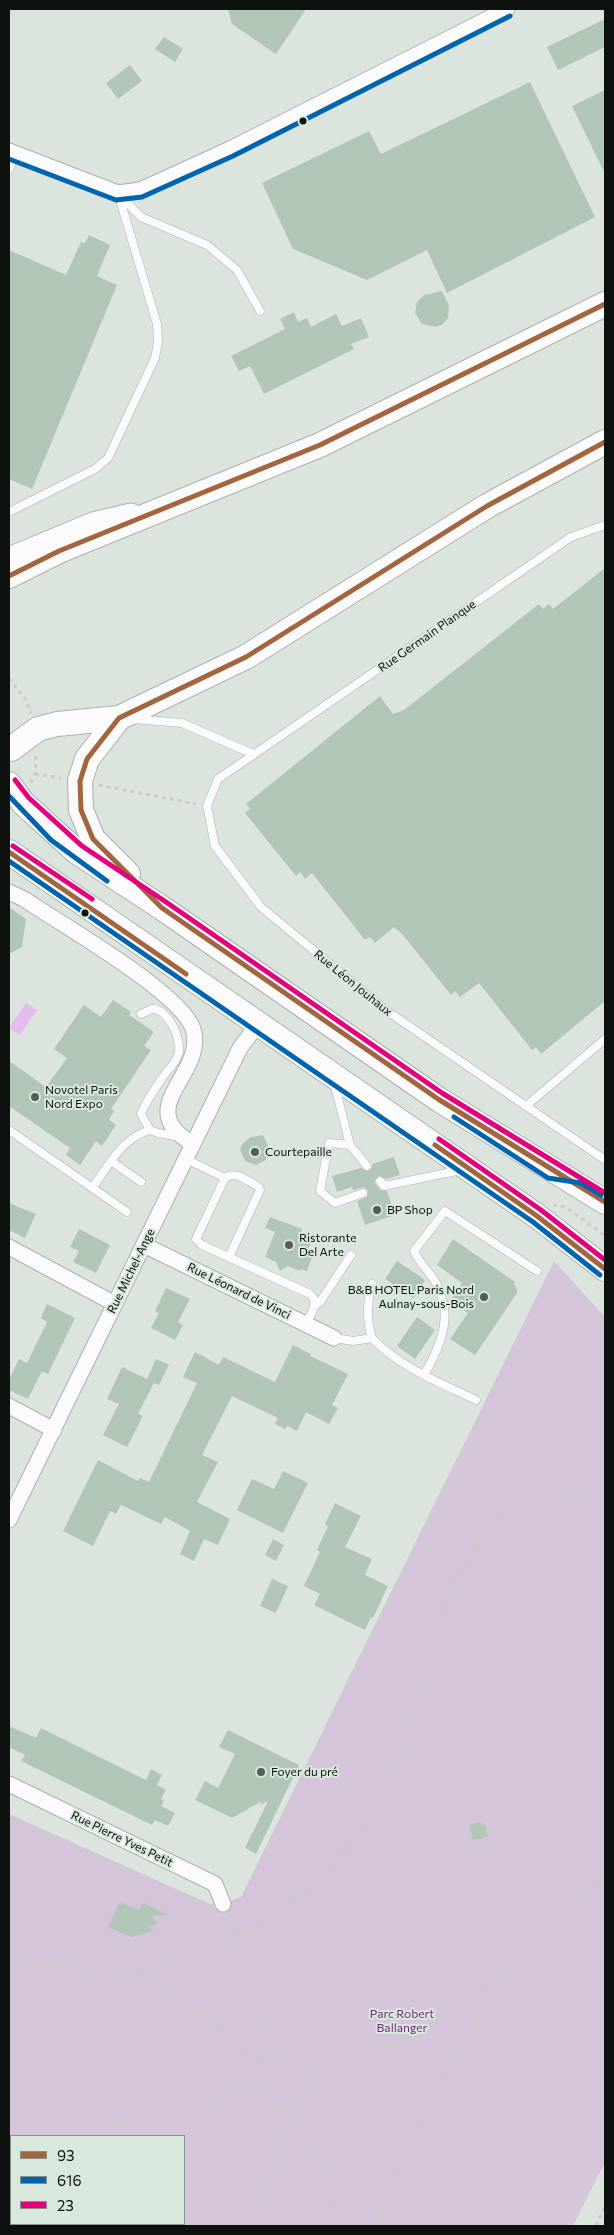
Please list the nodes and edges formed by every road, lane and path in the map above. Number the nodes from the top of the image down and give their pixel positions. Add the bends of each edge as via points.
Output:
1 (507, 9) edge
2 (12, 152) edge
3 (9, 169) edge
4 (118, 192) junction
5 (605, 304) edge
6 (260, 311) dead end
7 (605, 442) edge
8 (172, 505) junction
9 (9, 512) edge
10 (605, 525) edge
11 (9, 558) edge
12 (9, 576) edge
13 (119, 718) junction
14 (10, 744) edge
15 (253, 754) junction
16 (35, 774) dead end
17 (9, 780) edge
18 (80, 781) junction
19 (9, 784) edge
20 (207, 806) junction
21 (9, 852) edge
22 (9, 892) edge
23 (162, 908) junction
24 (142, 1014) dead end
25 (258, 1024) junction
26 (605, 1039) edge
27 (332, 1073) junction
28 (526, 1106) junction
29 (9, 1130) edge
30 (150, 1130) junction
31 (188, 1141) junction
32 (350, 1145) junction
33 (186, 1159) junction
34 (605, 1160) edge
35 (111, 1161) junction
36 (367, 1166) dead end
37 (468, 1169) junction
38 (552, 1171) junction
39 (225, 1178) junction
40 (141, 1182) dead end
41 (380, 1185) dead end
42 (93, 1187) junction
43 (605, 1188) edge
44 (363, 1193) dead end
45 (605, 1202) edge
46 (127, 1212) dead end
47 (144, 1245) junction
48 (9, 1247) edge
49 (351, 1255) dead end
50 (229, 1257) junction
51 (605, 1269) edge
52 (537, 1271) dead end
53 (372, 1284) dead end
54 (115, 1304) junction
55 (316, 1306) junction
56 (306, 1324) junction
57 (334, 1338) joint
58 (372, 1338) junction
59 (424, 1375) junction
60 (476, 1400) dead end
61 (9, 1406) edge
62 (54, 1430) junction
63 (605, 1495) edge
64 (9, 1520) edge
65 (9, 1784) edge
66 (605, 1864) edge
67 (223, 1904) joint
68 (240, 1936) junction
69 (9, 1968) edge
70 (510, 1970) junction
71 (122, 1979) junction
72 (275, 2056) junction
73 (260, 2062) junction
74 (306, 2076) junction
75 (251, 2088) junction
76 (295, 2106) junction
77 (277, 2112) junction
78 (96, 2135) edge
79 (605, 2206) edge
80 (260, 2226) edge
81 (339, 2226) edge
82 (378, 2226) edge
83 (596, 2226) edge

1 - 4 street via 160,183 140,190
2 - 3 lane
2 - 4 street
4 - 6 lane via 141,217 207,246 238,270
4 - 9 lane via 157,324 155,358 108,458 95,469
5 - 8 main road via 320,444
7 - 13 main road via 487,506 246,657
8 - 11 main road via 93,523
8 - 12 main road via 59,551
10 - 15 lane, Rue Germain Planque via 571,537
13 - 14 main road via 57,724 38,729
13 - 15 lane via 182,723
13 - 18 main road via 87,759
14 - 17 main road
15 - 20 lane via 218,779
16 - 18 path
18 - 20 path
18 - 23 main road via 81,810 93,839
19 - 23 main road via 23,803 77,852
20 - 28 lane, Rue Léon Jouhaux via 215,846 261,906 386,1011
21 - 25 main road
22 - 31 street via 127,966 179,1006 188,1017 195,1038 194,1058 167,1107 174,1128
23 - 38 main road via 438,1099
24 - 30 lane via 152,1009 166,1017 177,1034 179,1048 178,1056 150,1095 141,1114
25 - 27 main road
25 - 31 street, Rue Michel-Ange via 240,1048
26 - 28 lane
27 - 32 lane
27 - 37 main road
28 - 34 lane, Rue Léon Jouhaux
29 - 42 lane
30 - 31 lane
30 - 35 lane via 131,1139
31 - 33 street, Rue Michel-Ange
32 - 36 lane
32 - 44 lane via 329,1143 320,1191 335,1204
33 - 39 lane
33 - 47 street, Rue Michel-Ange
35 - 40 lane
35 - 42 lane
37 - 41 lane
37 - 51 main road via 537,1216
38 - 43 main road via 584,1176
38 - 45 main road
39 - 50 lane via 196,1239
39 - 50 lane via 235,1174 260,1190
42 - 46 lane
47 - 54 street, Rue Michel-Ange
47 - 56 street, Rue Léonard de Vinci
48 - 54 street
49 - 55 lane
50 - 55 lane via 310,1294
52 - 59 lane via 445,1211 414,1251 438,1286 445,1320 443,1339
53 - 58 lane via 367,1321
54 - 62 street, Rue Michel-Ange
55 - 56 lane
56 - 57 street, Rue Léonard de Vinci
57 - 58 lane via 353,1341
58 - 59 lane via 384,1350
59 - 60 lane
61 - 62 street
62 - 64 street, Rue Michel-Ange
63 - 68 path via 580,1492 543,1495 497,1520 470,1556 438,1621 424,1665 414,1716 388,1792 368,1823 314,1883 280,1912
65 - 67 street, Rue Pierre Yves Petit via 215,1884
66 - 70 path via 570,1916 549,1939
67 - 68 path
68 - 71 path
68 - 72 path via 263,1995
69 - 71 path via 30,1964 65,1965 101,1971
70 - 74 path via 440,2017 399,2039 339,2066
70 - 82 path via 491,2008 426,2115
71 - 73 path via 196,2010
72 - 73 path
72 - 74 path via 286,2056 297,2062
73 - 75 path via 252,2072
74 - 76 path via 306,2091
75 - 77 path via 258,2103
75 - 78 path
76 - 77 path
76 - 81 path via 316,2150
77 - 80 path via 272,2169
79 - 83 path

